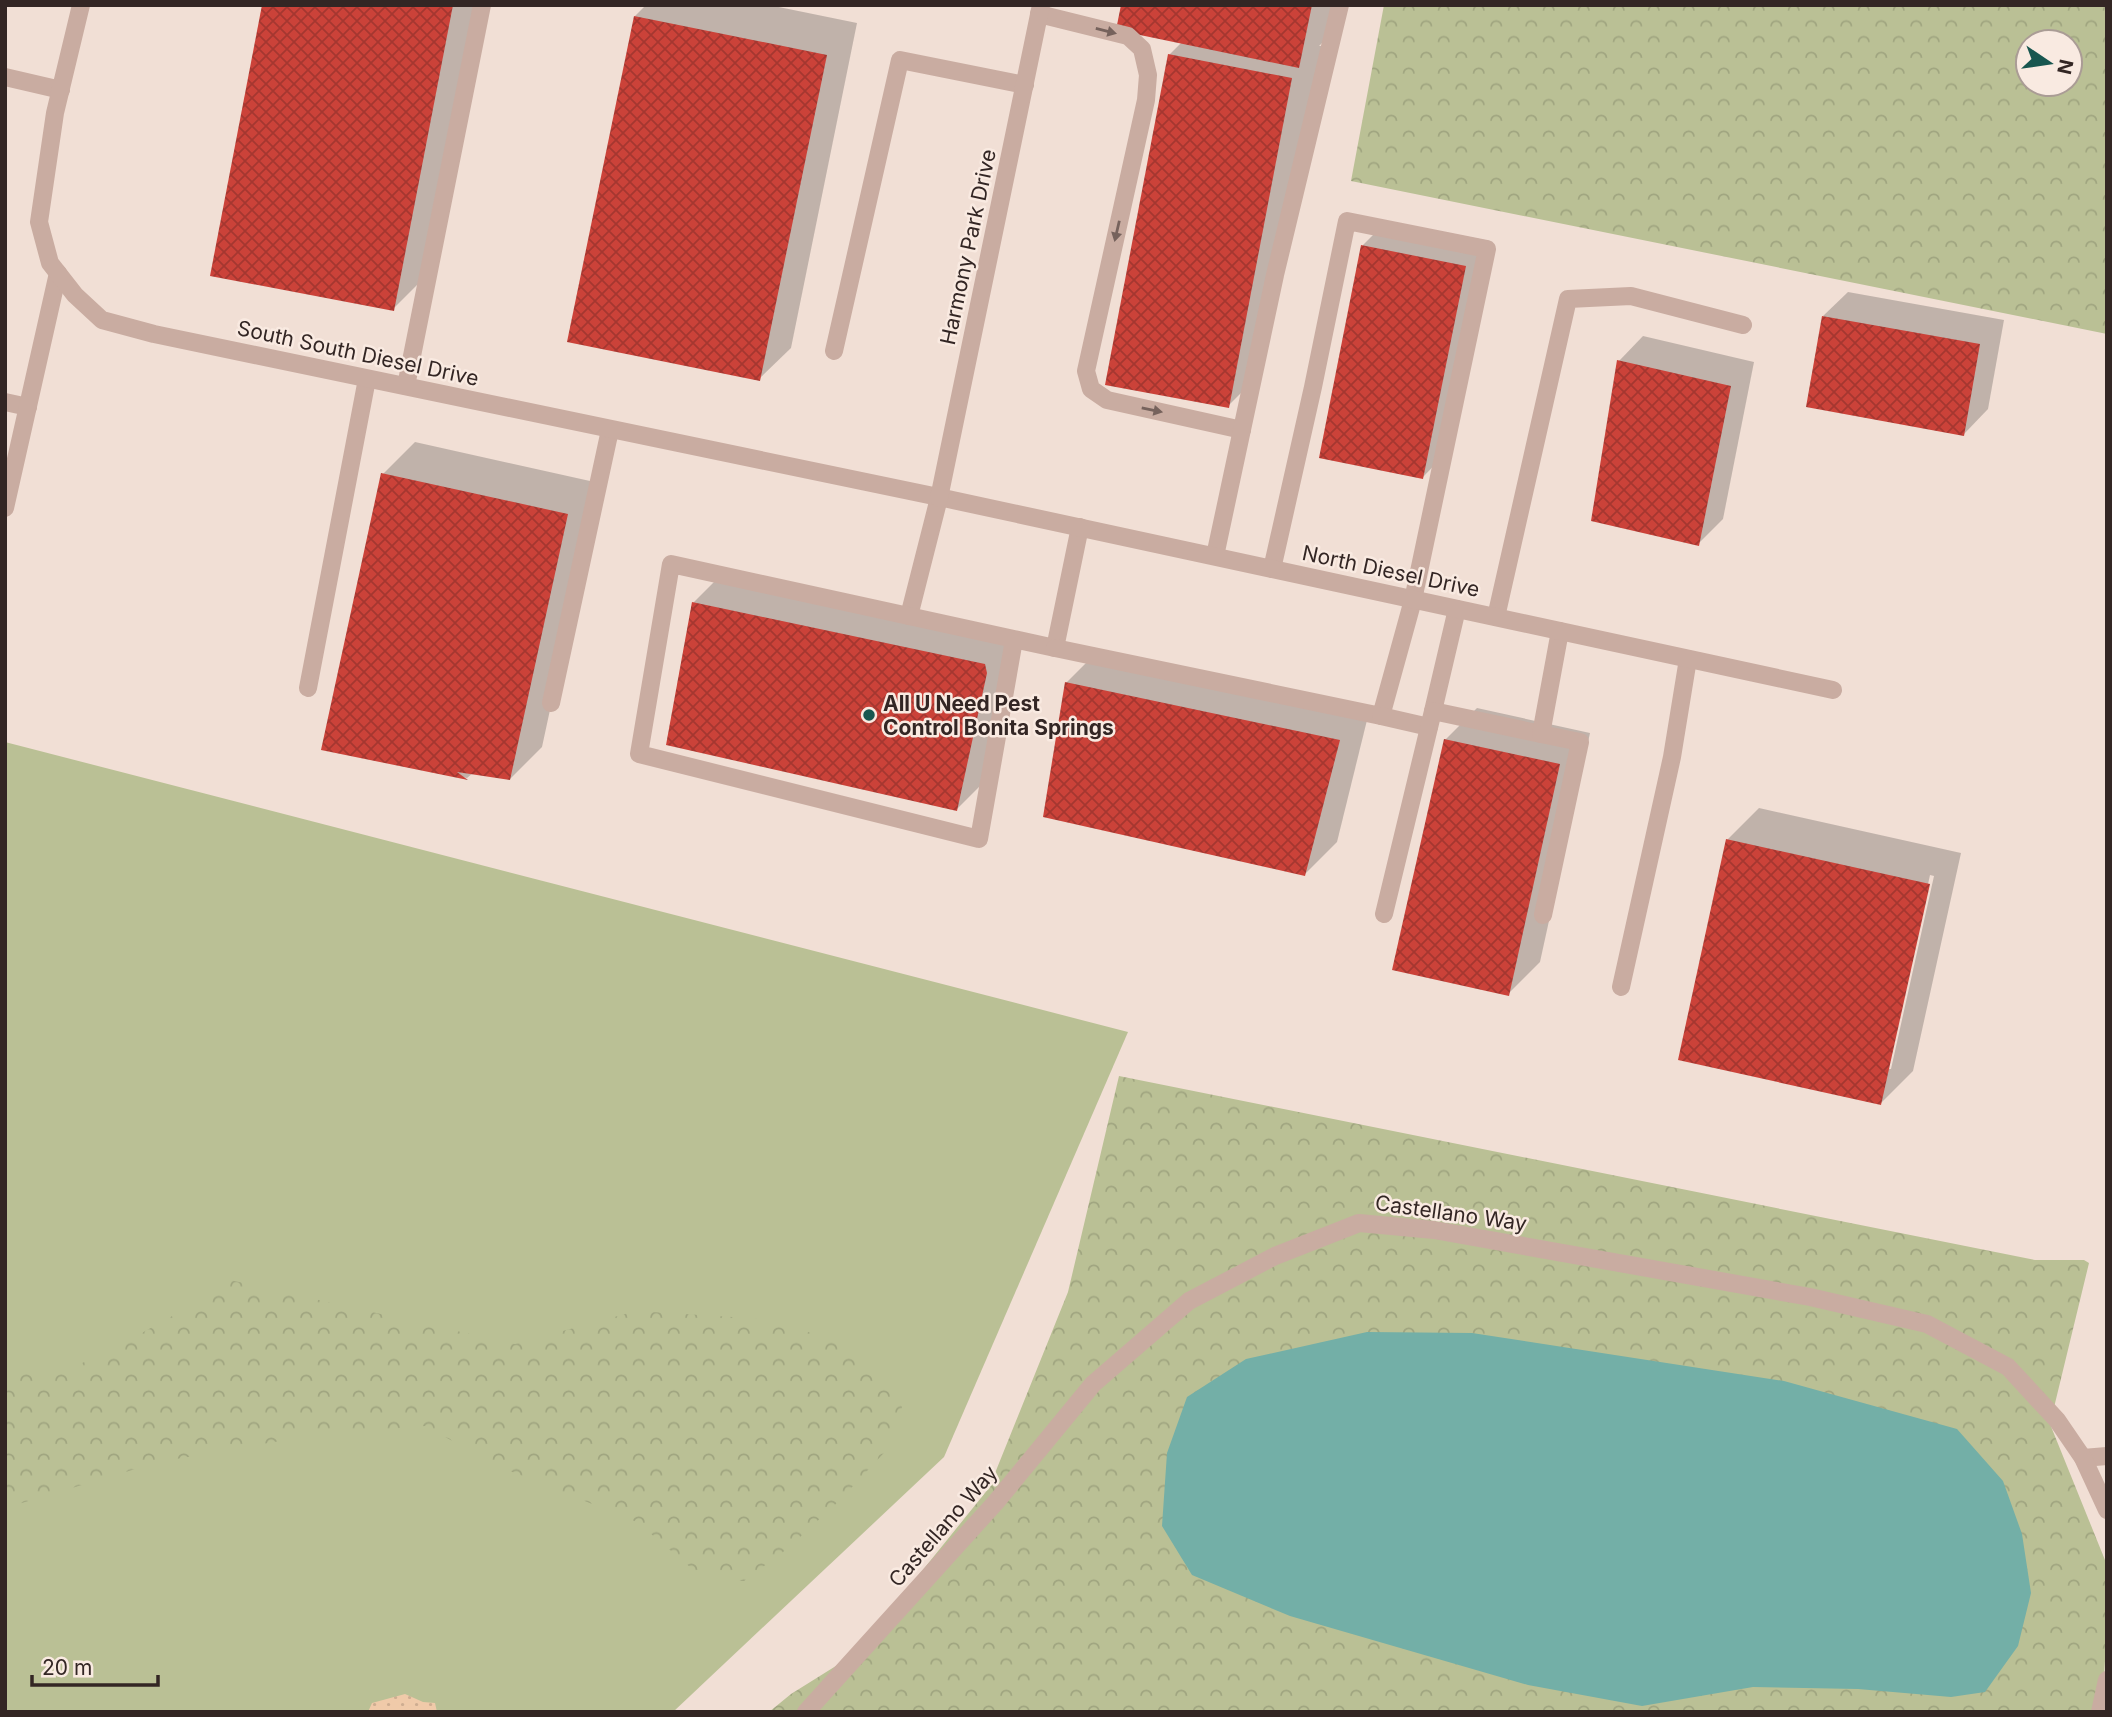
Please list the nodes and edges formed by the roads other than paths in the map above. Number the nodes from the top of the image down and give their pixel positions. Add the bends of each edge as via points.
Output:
1 (80, 5) edge
2 (482, 5) edge
3 (1340, 5) edge
4 (1040, 10) edge
5 (5, 77) edge
6 (1024, 85) junction
7 (61, 90) junction
8 (58, 273) junction
9 (1743, 325) dead end
10 (834, 351) dead end
11 (367, 379) junction
12 (406, 386) junction
13 (5, 402) edge
14 (28, 407) junction
15 (610, 429) junction
16 (1242, 430) junction
17 (939, 498) junction
18 (5, 508) edge
19 (1080, 527) junction
20 (1215, 556) junction
21 (1272, 569) junction
22 (1413, 600) junction
23 (1457, 609) junction
24 (909, 616) junction
25 (1496, 617) junction
26 (1560, 631) junction
27 (1014, 640) junction
28 (1055, 648) junction
29 (1688, 659) junction
30 (307, 688) dead end
31 (1833, 690) dead end
32 (551, 703) dead end
33 (1381, 716) junction
34 (1431, 719) junction
35 (1541, 734) junction
36 (1384, 914) dead end
37 (1543, 915) dead end
38 (1620, 987) dead end
39 (2107, 1456) edge
40 (2083, 1458) junction
41 (2107, 1510) edge
42 (2107, 1680) edge
43 (806, 1712) edge
44 (2100, 1712) edge

1 - 7 street, South South Diesel Drive
2 - 12 street
3 - 16 street
4 - 6 street, Harmony Park Drive
4 -> 16 street via 1128,36 1142,49 1148,75 1086,371 1091,389 1107,400
5 - 7 street
6 - 10 street via 900,60
6 - 17 street, Harmony Park Drive
7 - 8 street, South South Diesel Drive via 39,222 50,263
8 - 11 street, South South Diesel Drive via 102,320
8 - 14 street
9 - 25 street via 1631,296 1568,299
11 - 12 street, South South Diesel Drive
11 - 30 street
12 - 15 street, South South Diesel Drive
13 - 14 street
14 - 18 street
15 - 17 street, South South Diesel Drive
15 - 32 street
16 - 20 street
17 - 19 street, North Diesel Drive
17 - 24 street, Harmony Park Drive
19 - 20 street, North Diesel Drive
19 - 28 street
20 - 21 street, North Diesel Drive
21 - 22 street, North Diesel Drive
21 - 22 street via 1347,221 1487,249
22 - 23 street, North Diesel Drive
22 - 33 street
23 - 25 street, North Diesel Drive
23 - 34 street
24 - 27 street
24 - 27 street via 671,564 639,754 979,839
25 - 26 street, North Diesel Drive
26 - 29 street, North Diesel Drive
26 - 35 street
27 - 28 street
28 - 33 street
29 - 31 street, North Diesel Drive
29 - 38 street via 1672,757
33 - 34 street
34 - 35 street
34 - 36 street
35 - 37 street via 1580,742
39 - 40 street
40 - 41 street, Castellano Way
40 - 43 street, Castellano Way via 2057,1420 2008,1367 1927,1324 1810,1297 1434,1230 1359,1223 1275,1256 1189,1301 1093,1384 987,1512
42 - 44 street

